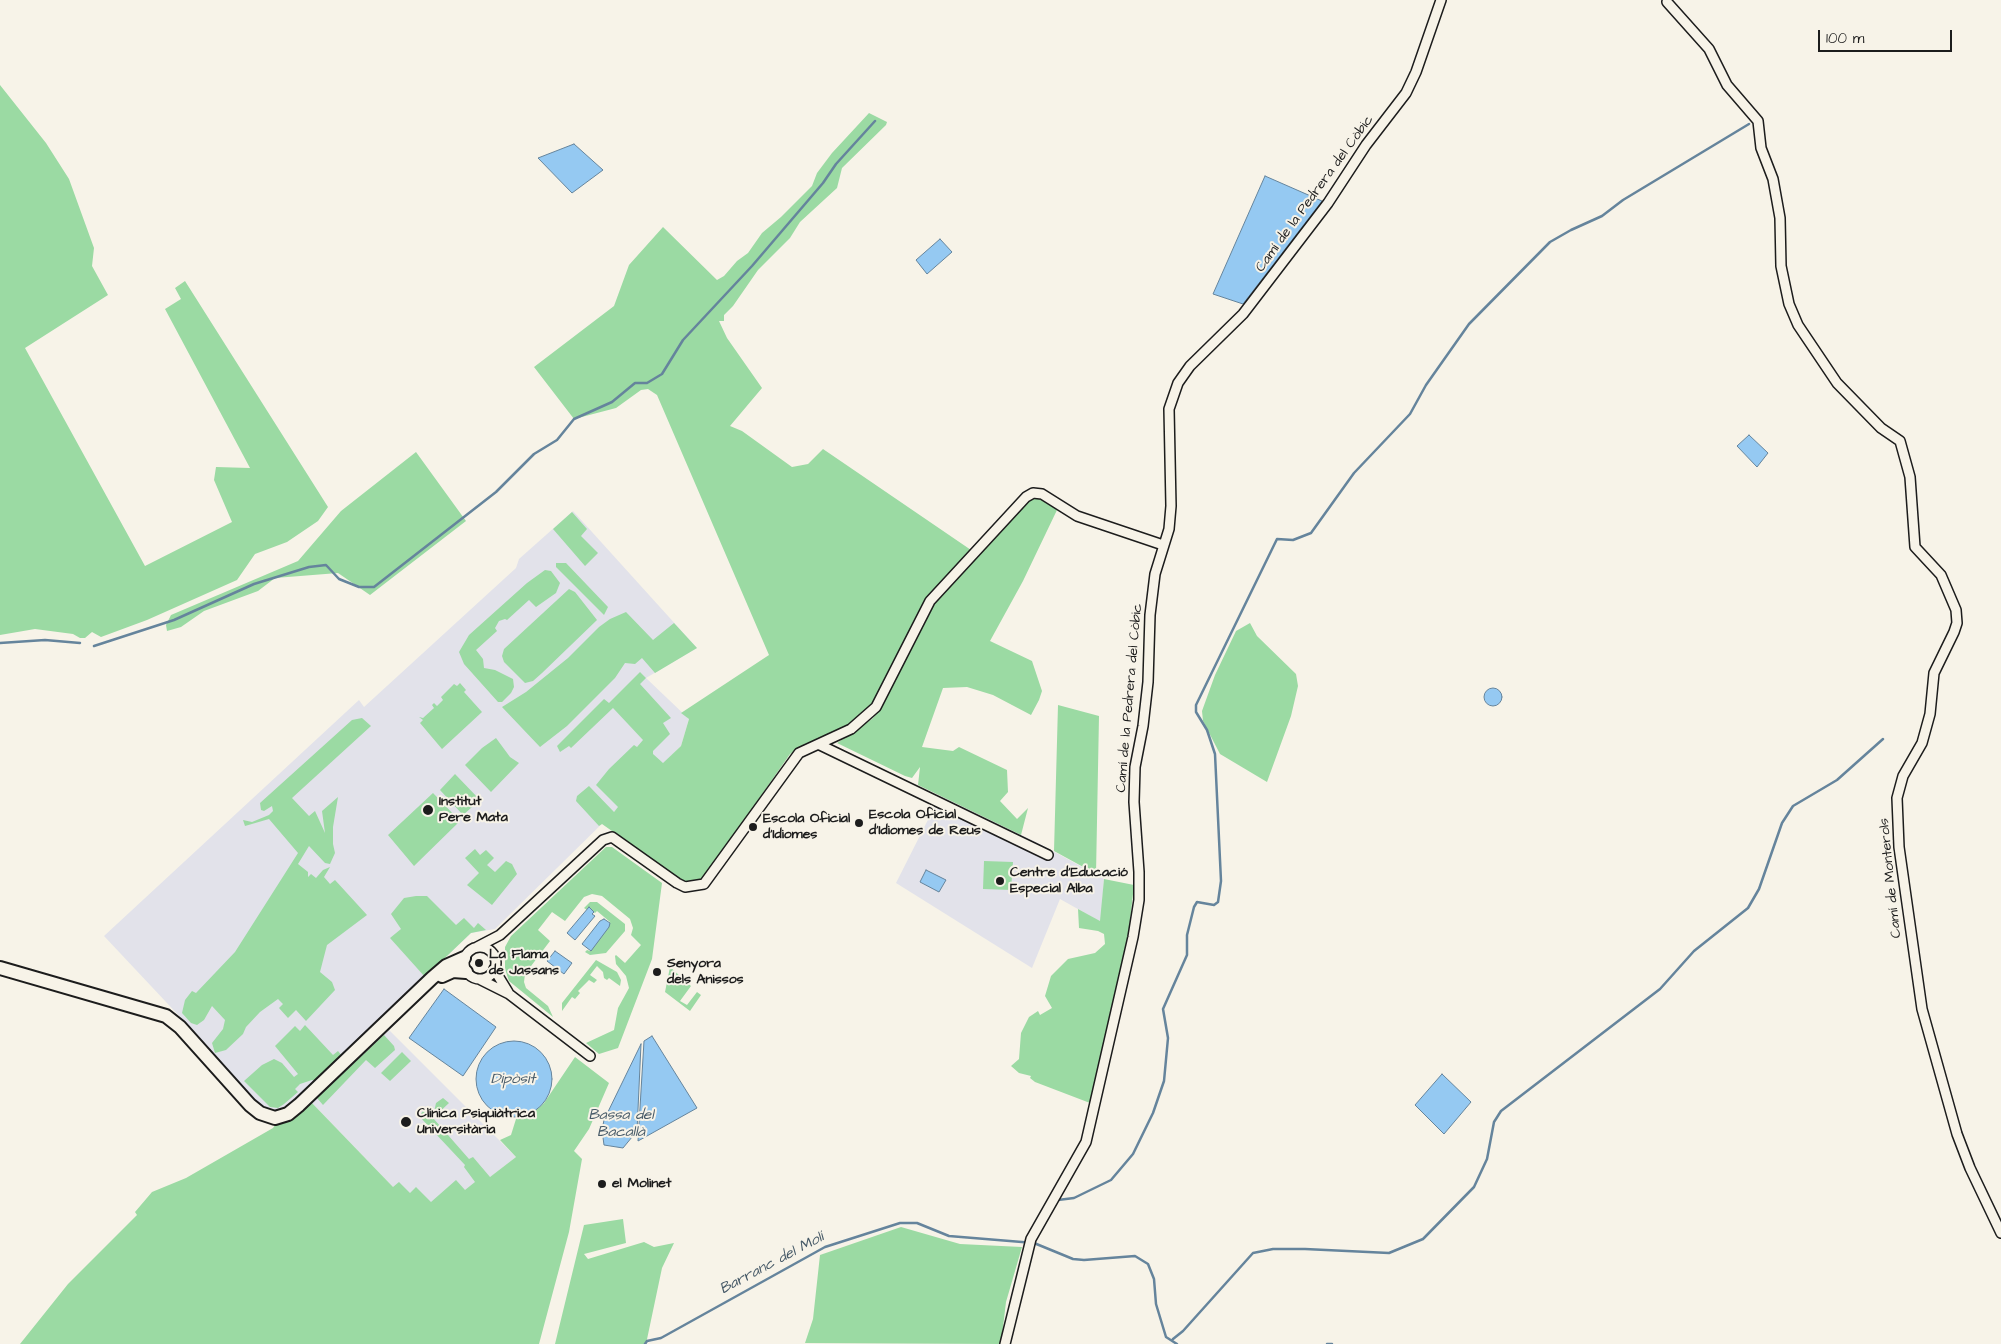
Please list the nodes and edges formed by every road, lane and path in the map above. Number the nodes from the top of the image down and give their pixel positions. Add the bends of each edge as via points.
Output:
1 (1440, 0) edge
2 (1667, 1) edge
3 (1163, 545) junction
4 (820, 745) junction
5 (1048, 855) dead end
6 (500, 935) junction
7 (477, 947) junction
8 (495, 956) junction
9 (464, 958) junction
10 (0, 968) edge
11 (494, 970) junction
12 (466, 972) junction
13 (480, 979) junction
14 (428, 983) junction
15 (509, 994) junction
16 (590, 1056) dead end
17 (2001, 1234) edge
18 (1005, 1344) edge

1 - 3 street, Camí de la Pedrera del Còbic via 1406,93 1366,145 1328,204 1243,314 1190,366 1178,383 1169,409 1171,506 1169,529
2 - 17 street, Camí de Monterols via 1709,49 1727,84 1758,121 1761,148 1773,178 1780,218 1782,266 1789,304 1798,325 1837,383 1881,428 1900,441 1910,477 1915,547 1941,575 1956,610 1957,623 1934,673 1930,714 1922,743 1903,776 1897,798 1899,848 1922,1009 1957,1134
3 - 4 street via 1077,516 1042,494 1026,496 930,601 876,708 851,729
3 - 18 street, Camí de la Pedrera del Còbic via 1155,574 1146,699 1135,767 1139,900 1133,937 1086,1142 1031,1239
4 - 5 street
4 - 6 street via 799,753 704,884 685,887 677,883 612,837 603,840
6 - 7 street
6 - 8 street
7 - 8 street via 487,948
7 - 9 street via 469,950
8 - 11 street
9 - 12 street
9 - 14 street via 446,966
10 - 14 street via 166,1016 180,1027 250,1106 275,1118 288,1114 299,1105
11 - 13 street via 490,976
11 - 15 street
12 - 13 street
12 - 14 street via 453,971
13 - 15 street
15 - 16 street

